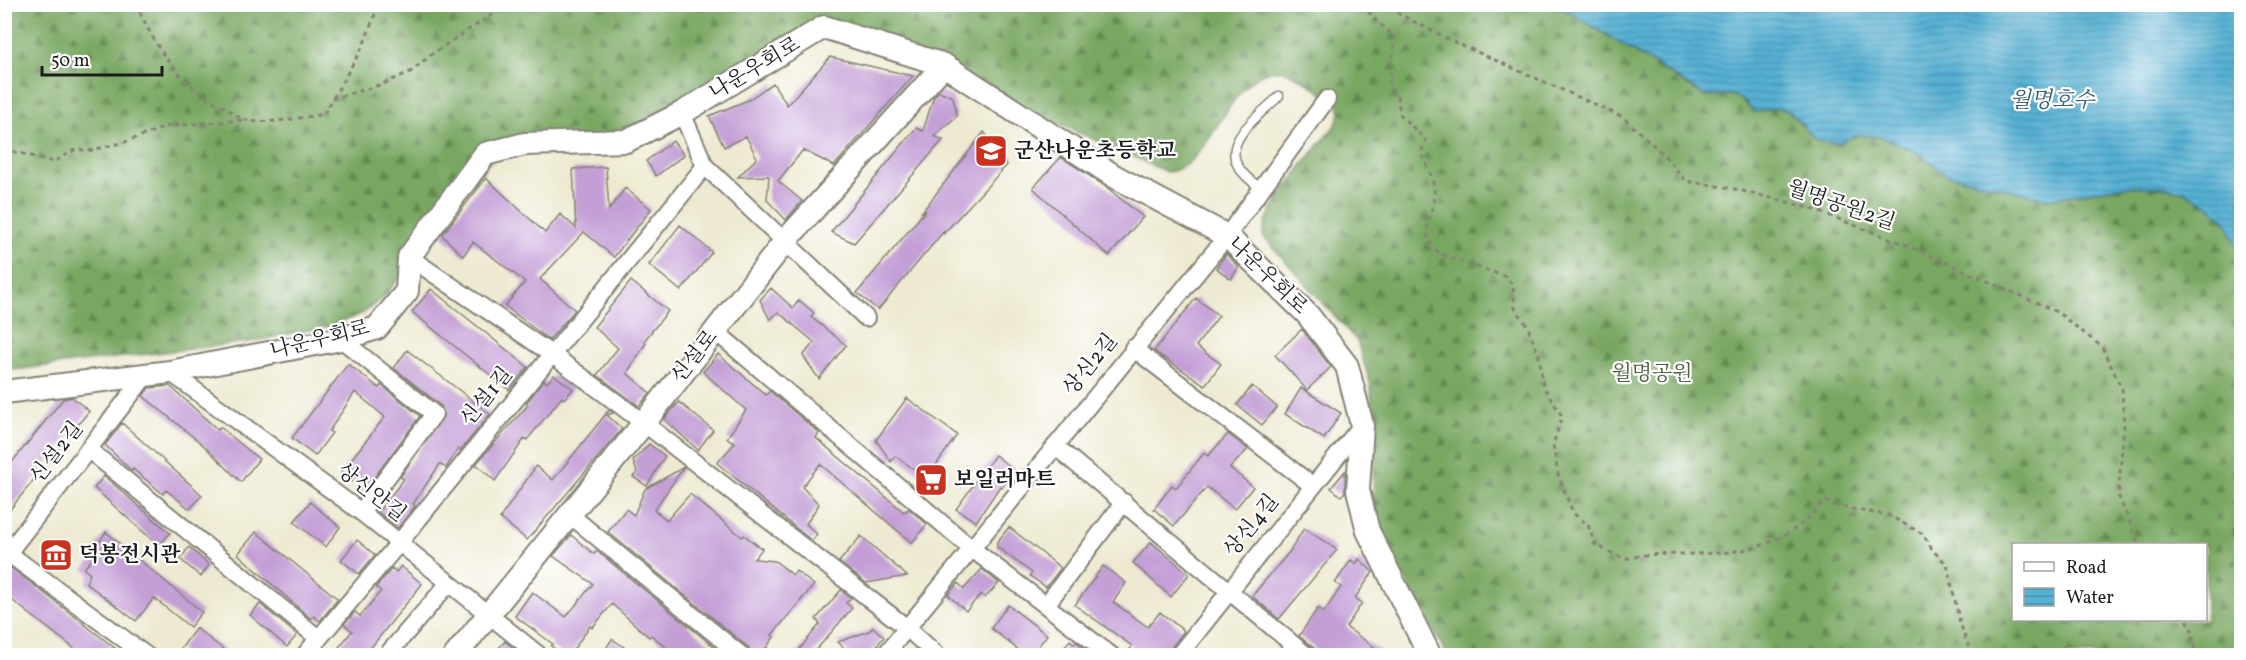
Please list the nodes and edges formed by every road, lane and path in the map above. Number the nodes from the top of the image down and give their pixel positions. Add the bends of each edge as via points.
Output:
1 (136, 4) edge
2 (379, 4) edge
3 (523, 4) edge
4 (1363, 4) edge
5 (1394, 4) edge
6 (944, 65) junction
7 (1279, 96) dead end
8 (332, 99) junction
9 (1327, 99) dead end
10 (682, 113) junction
11 (247, 120) junction
12 (4, 148) edge
13 (705, 166) junction
14 (1261, 189) junction
15 (1227, 236) junction
16 (786, 240) junction
17 (409, 257) junction
18 (866, 318) dead end
19 (715, 331) junction
20 (341, 339) junction
21 (1133, 348) junction
22 (550, 353) junction
23 (170, 372) junction
24 (146, 375) junction
25 (4, 392) edge
26 (644, 423) junction
27 (1362, 425) junction
28 (1054, 446) junction
29 (88, 449) junction
30 (1313, 486) junction
31 (1124, 502) junction
32 (361, 512) junction
33 (569, 514) junction
34 (399, 543) junction
35 (2139, 543) edge
36 (971, 548) junction
37 (6, 555) edge
38 (448, 583) junction
39 (1229, 590) junction
40 (1046, 605) junction
41 (488, 614) junction
42 (2188, 621) edge
43 (907, 628) junction
44 (318, 638) junction
45 (2241, 648) edge
46 (147, 656) edge
47 (304, 656) edge
48 (386, 656) edge
49 (455, 656) edge
50 (540, 656) edge
51 (742, 656) edge
52 (884, 656) edge
53 (938, 656) edge
54 (1112, 656) edge
55 (1178, 656) edge
56 (1307, 656) edge
57 (1430, 656) edge
58 (1972, 656) edge
59 (2196, 656) edge
60 (2231, 656) edge

1 - 11 path via 149,33 175,72 217,104
2 - 8 path via 363,45
3 - 8 path via 493,14 412,70 383,84
4 - 58 path via 1395,37 1389,86 1401,116 1426,140 1421,153 1434,189 1426,232 1431,247 1440,255 1507,277 1513,287 1515,308 1527,325 1539,356 1543,386 1562,416 1553,445 1558,474 1572,513 1588,525 1595,544 1626,558 1718,554 1769,544 1790,533 1824,501 1888,515 1923,534 1947,564
5 - 35 path, 월명공원2길 via 1399,14 1450,40 1623,117 1686,181 1807,207 1909,246 2057,312 2102,347 2122,389 2124,426 2118,495
6 - 10 street, 나운우회로 via 824,27
6 - 15 street, 나운우회로 via 1114,176
6 - 16 street, 신설로
7 - 14 lane via 1234,146 1239,168
8 - 11 path via 324,114
9 - 14 street, 상신2길
10 - 13 street
10 - 17 street, 나운우회로 via 626,141 525,144 485,154
11 - 12 path via 168,126 125,142 88,151 76,149 54,162
13 - 16 street
13 - 22 street, 신설1길
14 - 15 street, 상신2길
15 - 21 street, 상신2길
15 - 27 street, 나운우회로 via 1308,315 1347,366
16 - 18 street
16 - 19 street, 신설로
17 - 20 street, 나운우회로 via 407,291 377,328
17 - 22 street
19 - 26 street, 신설로
19 - 36 street
20 - 23 street, 나운우회로
20 - 32 street via 434,414
21 - 28 street, 상신2길
21 - 30 street
22 - 26 street
22 - 34 street, 신설1길
23 - 24 street, 나운우회로
23 - 32 street, 상신안길
24 - 25 street, 나운우회로
24 - 29 street, 신설2길
26 - 33 street, 신설로
26 - 43 street
27 - 30 street, 상신4길
27 - 57 street, 나운우회로 via 1358,490 1368,531
28 - 31 street
28 - 36 street, 상신2길
29 - 37 street, 신설2길
29 - 44 street
30 - 39 street, 상신4길
31 - 39 street
31 - 40 street
32 - 34 street, 상신안길
33 - 41 street, 신설로
33 - 51 street
34 - 38 street, 상신안길
34 - 44 street, 신설1길
36 - 40 street
36 - 43 street, 상신2길
37 - 46 street
38 - 41 street, 상신안길
38 - 48 street
39 - 55 street, 상신4길
39 - 56 street
40 - 54 street
41 - 49 street, 신설로
41 - 50 street, 상신안길
42 - 59 path
43 - 52 street, 상신2길
43 - 53 street
44 - 47 street, 신설1길
45 - 60 path

